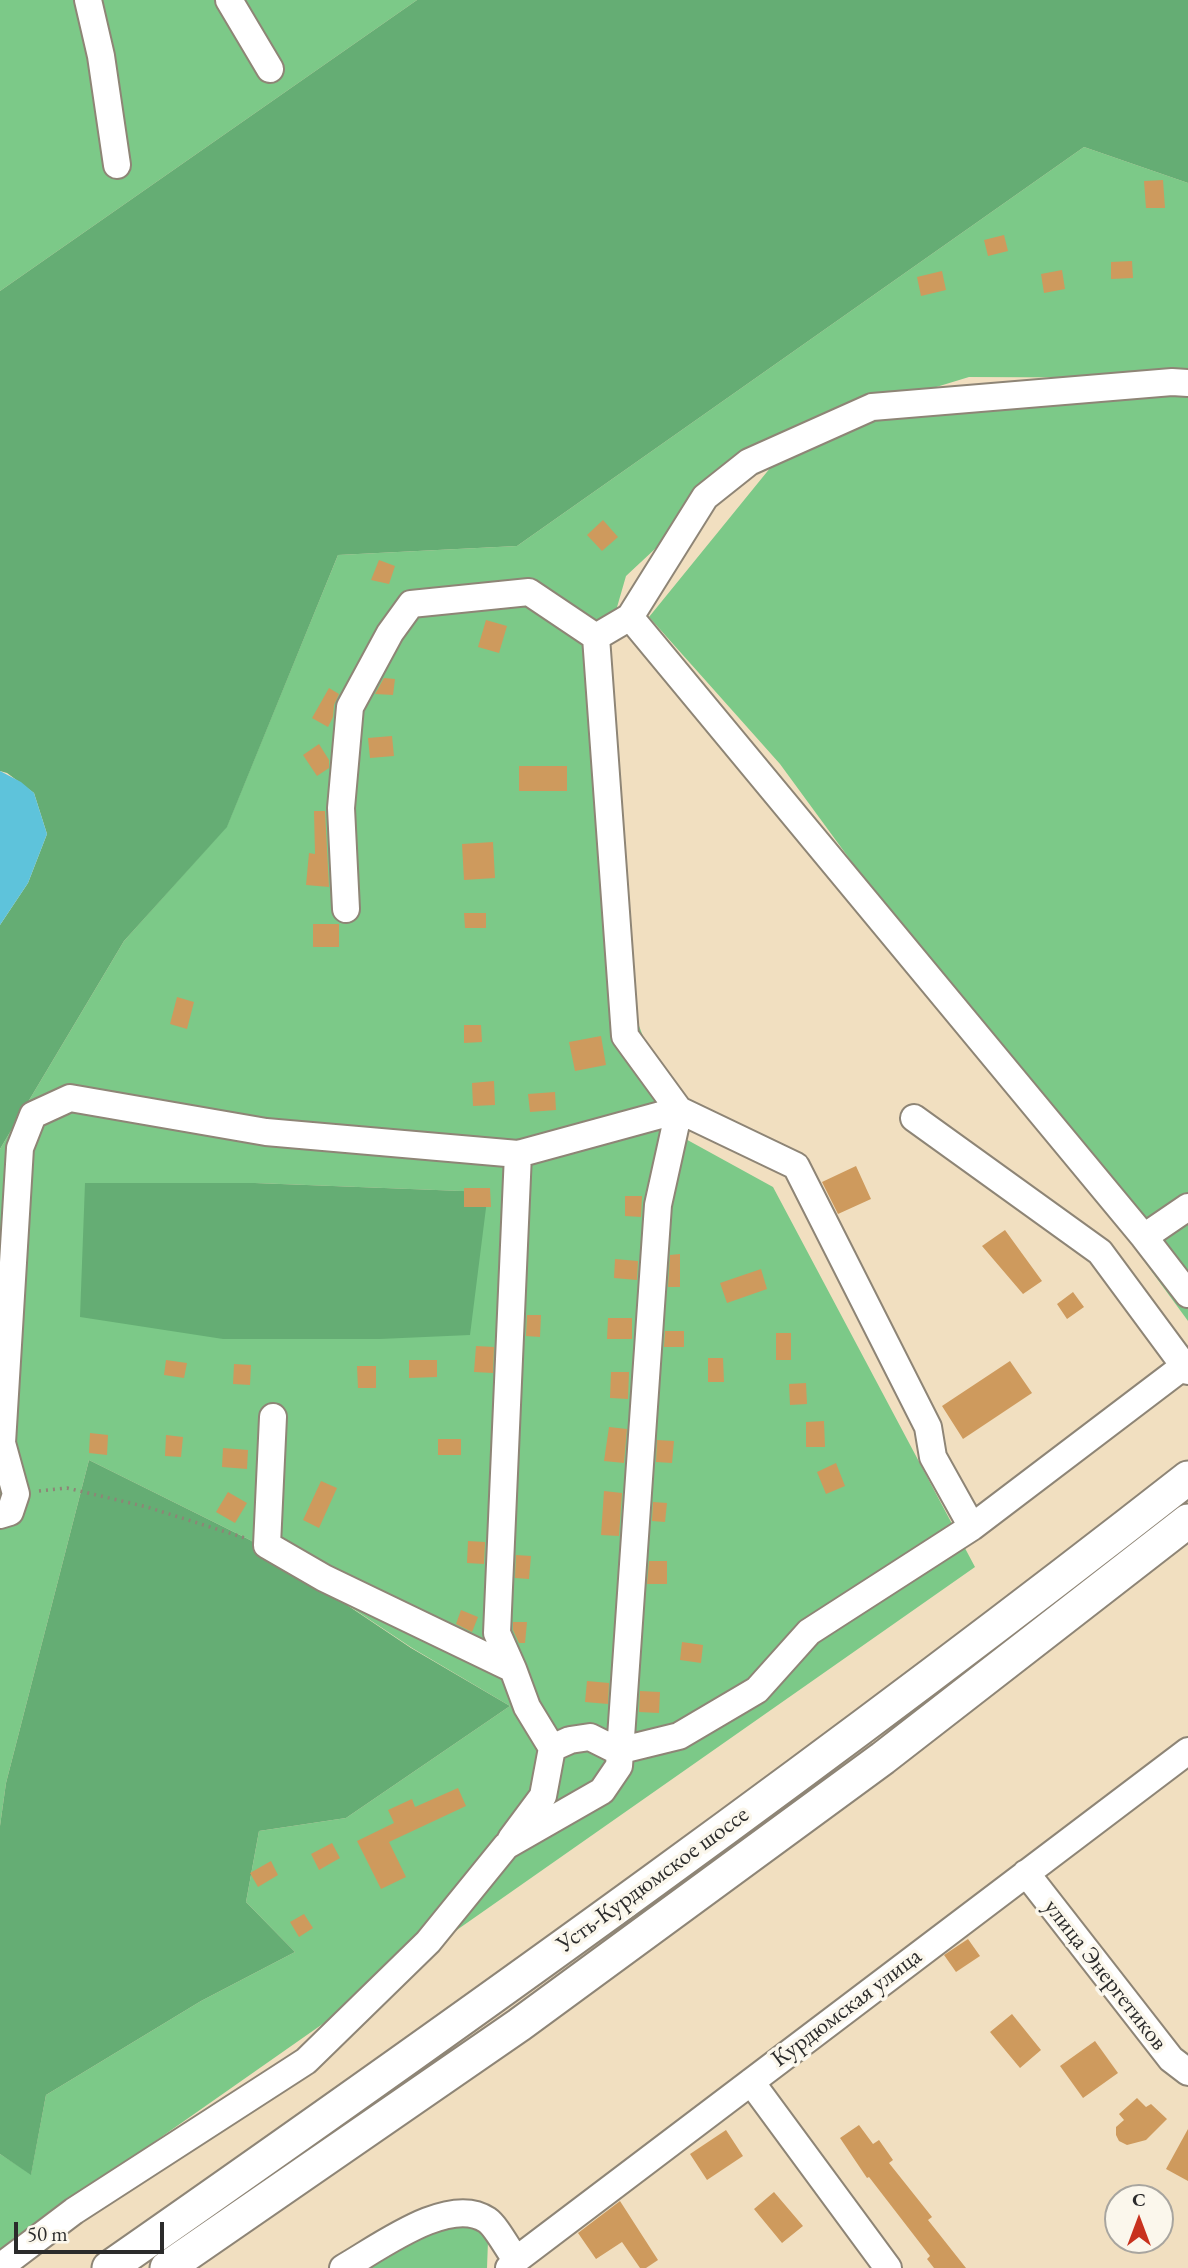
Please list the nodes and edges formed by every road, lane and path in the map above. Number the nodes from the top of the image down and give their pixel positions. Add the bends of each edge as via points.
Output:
1 (88, 0) edge
2 (229, 0) edge
3 (270, 69) dead end
4 (117, 165) dead end
5 (1188, 383) edge
6 (630, 617) junction
7 (596, 637) junction
8 (346, 909) dead end
9 (679, 1110) junction
10 (914, 1118) dead end
11 (518, 1154) junction
12 (1188, 1207) edge
13 (1144, 1237) junction
14 (1188, 1294) edge
15 (1186, 1369) edge
16 (273, 1417) dead end
17 (1186, 1473) edge
18 (16, 1494) junction
19 (0, 1515) edge
20 (1188, 1521) edge
21 (972, 1528) junction
22 (267, 1545) junction
23 (513, 1669) junction
24 (618, 1751) junction
25 (1188, 1751) edge
26 (551, 1758) junction
27 (602, 1791) junction
28 (506, 1846) junction
29 (1026, 1874) junction
30 (1188, 2072) edge
31 (751, 2082) junction
32 (512, 2264) edge
33 (0, 2267) edge
34 (109, 2268) edge
35 (167, 2268) edge
36 (343, 2268) edge
37 (888, 2268) edge

1 - 4 street
2 - 3 street
5 - 6 street via 872,407 750,462 705,497
6 - 7 street
6 - 13 street
7 - 8 street via 529,592 411,604 350,707 341,808
7 - 9 street via 625,1036
9 - 11 street
9 - 21 street via 796,1166 928,1427 933,1457
9 - 24 street via 658,1205
10 - 15 street via 1100,1252
11 - 18 street via 266,1132 69,1098 33,1115 20,1148 2,1443
11 - 23 street via 497,1633
12 - 13 street
13 - 14 street
15 - 21 street
16 - 22 street
17 - 34 main road, Усть-Курдюмское шоссе via 907,1693 420,2051
18 - 19 street via 10,1512
18 - 22 path via 68,1488
20 - 35 main road, Усть-Курдюмское шоссе via 883,1758 586,1976
21 - 24 street via 809,1632 757,1690 679,1736
22 - 23 street via 324,1578
23 - 26 street
24 - 26 street via 590,1737 570,1740
24 - 27 street via 619,1766
25 - 29 street, Курдюмская улица
26 - 27 street via 559,1788 578,1796
26 - 28 street via 543,1796
27 - 28 street
28 - 33 street via 428,1941 306,2061 74,2211
29 - 30 street, улица Энергетиков via 1171,2059
29 - 31 street, Курдюмская улица
31 - 32 street, Курдюмская улица
31 - 37 street
32 - 36 street via 488,2220 468,2212 433,2217

